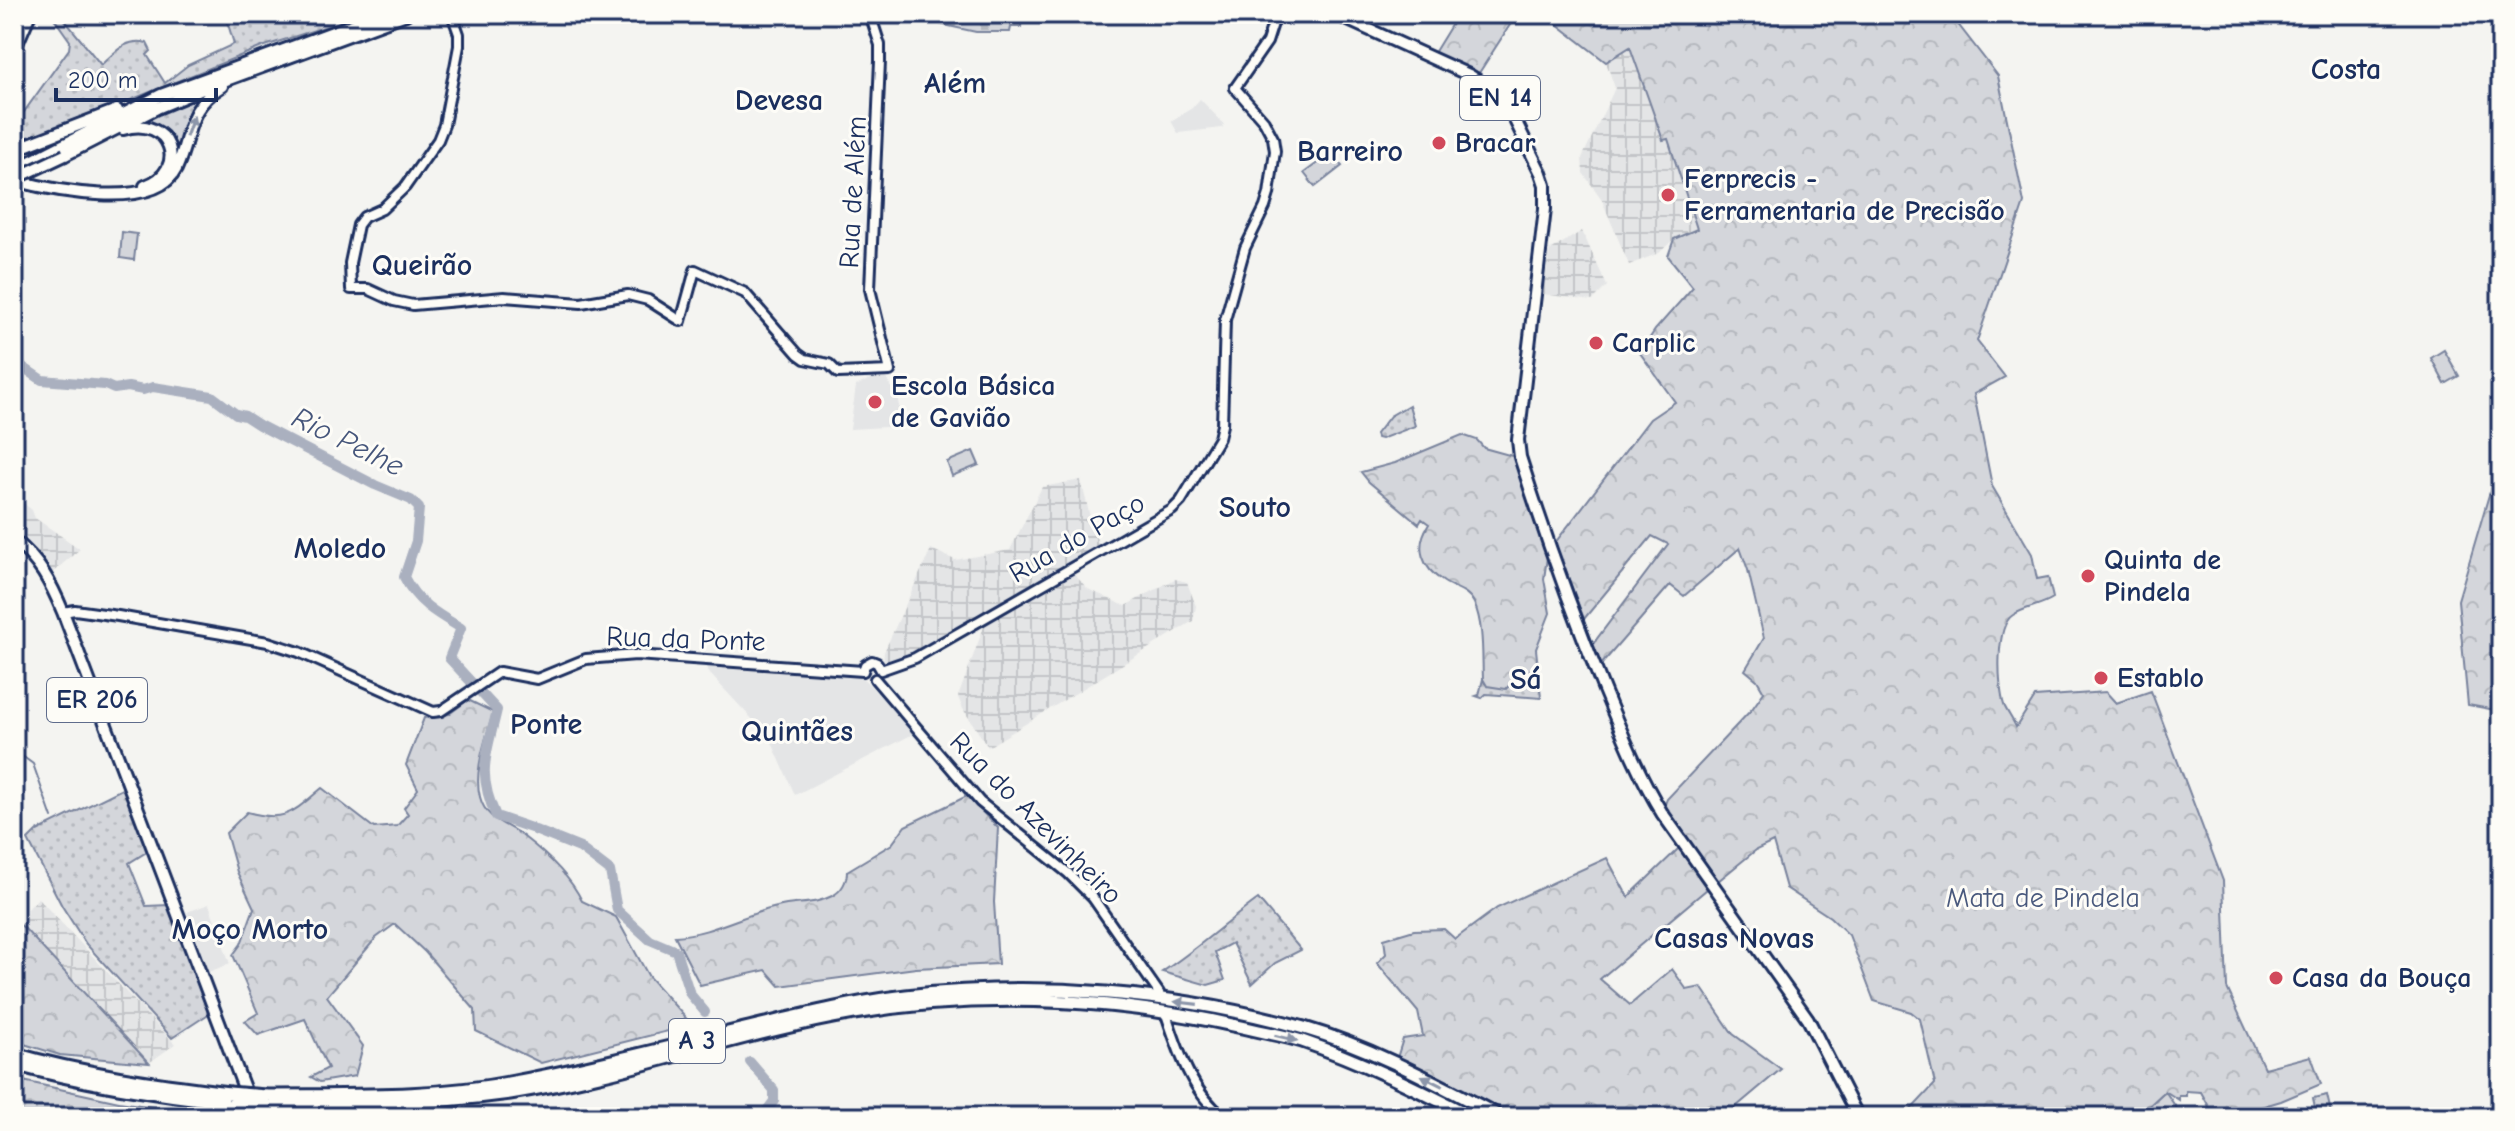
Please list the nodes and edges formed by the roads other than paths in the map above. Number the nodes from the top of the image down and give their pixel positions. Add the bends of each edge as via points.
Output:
1 (31, 14) edge
2 (382, 14) edge
3 (406, 14) edge
4 (452, 14) edge
5 (870, 14) edge
6 (1276, 14) edge
7 (1335, 14) edge
8 (14, 53) edge
9 (241, 74) junction
10 (161, 95) junction
11 (95, 140) junction
12 (14, 150) edge
13 (62, 151) junction
14 (14, 176) edge
15 (14, 540) edge
16 (65, 617) junction
17 (881, 670) junction
18 (863, 671) junction
19 (875, 679) junction
20 (1159, 993) dead end
21 (1167, 1017) dead end
22 (14, 1054) edge
23 (14, 1064) edge
24 (231, 1098) junction
25 (268, 1101) junction
26 (255, 1117) edge
27 (1224, 1117) edge
28 (1472, 1117) edge
29 (1501, 1117) edge
30 (1858, 1117) edge

1 - 8 street
2 - 10 main road
3 - 9 main road
4 - 5 street, Rua de Além via 459,46 442,132 405,187 358,225 351,289 368,289 413,305 504,297 581,303 628,295 648,300 681,321 695,270 748,295 798,354 833,366 838,373 890,371 870,289 880,53
6 - 17 street, Rua do Paço via 1267,42 1235,88 1267,125 1275,146 1267,201 1245,248 1227,312 1219,438 1176,507 915,658
7 - 30 main road, EN 14 via 1494,91 1510,110 1541,173 1545,209 1518,433 1520,457 1554,563 1651,795 1808,1019
9 - 11 main road
14 -> 9 main road via 86,194 154,190 176,169 197,108
10 - 12 main road
10 - 13 main road
11 - 13 main road
11 - 14 main road via 126,128 150,127 167,141 169,165 155,182 130,187 75,187
13 - 14 main road, bridge
15 - 16 main road, ER 206 via 47,575
16 - 18 street, Rua da Ponte via 83,612 284,646 433,712 499,672 537,679 586,659 636,655
16 - 26 main road, ER 206
17 - 18 street via 872,661
17 - 19 street
18 - 19 street
19 - 20 street, Rua do Azevinheiro via 980,802 1093,898
21 - 27 street via 1202,1096
22 - 24 highway, A 3
23 - 24 highway, A 3 via 155,1095
24 - 25 highway, A 3, bridge
25 -> 28 highway, A 3 via 401,1104 511,1092 854,1014 985,1001 1051,1001 1203,1018 1301,1041
29 -> 25 highway, A 3 via 1400,1065 1306,1029 1202,1005 1051,990 984,990 853,1004 509,1083

